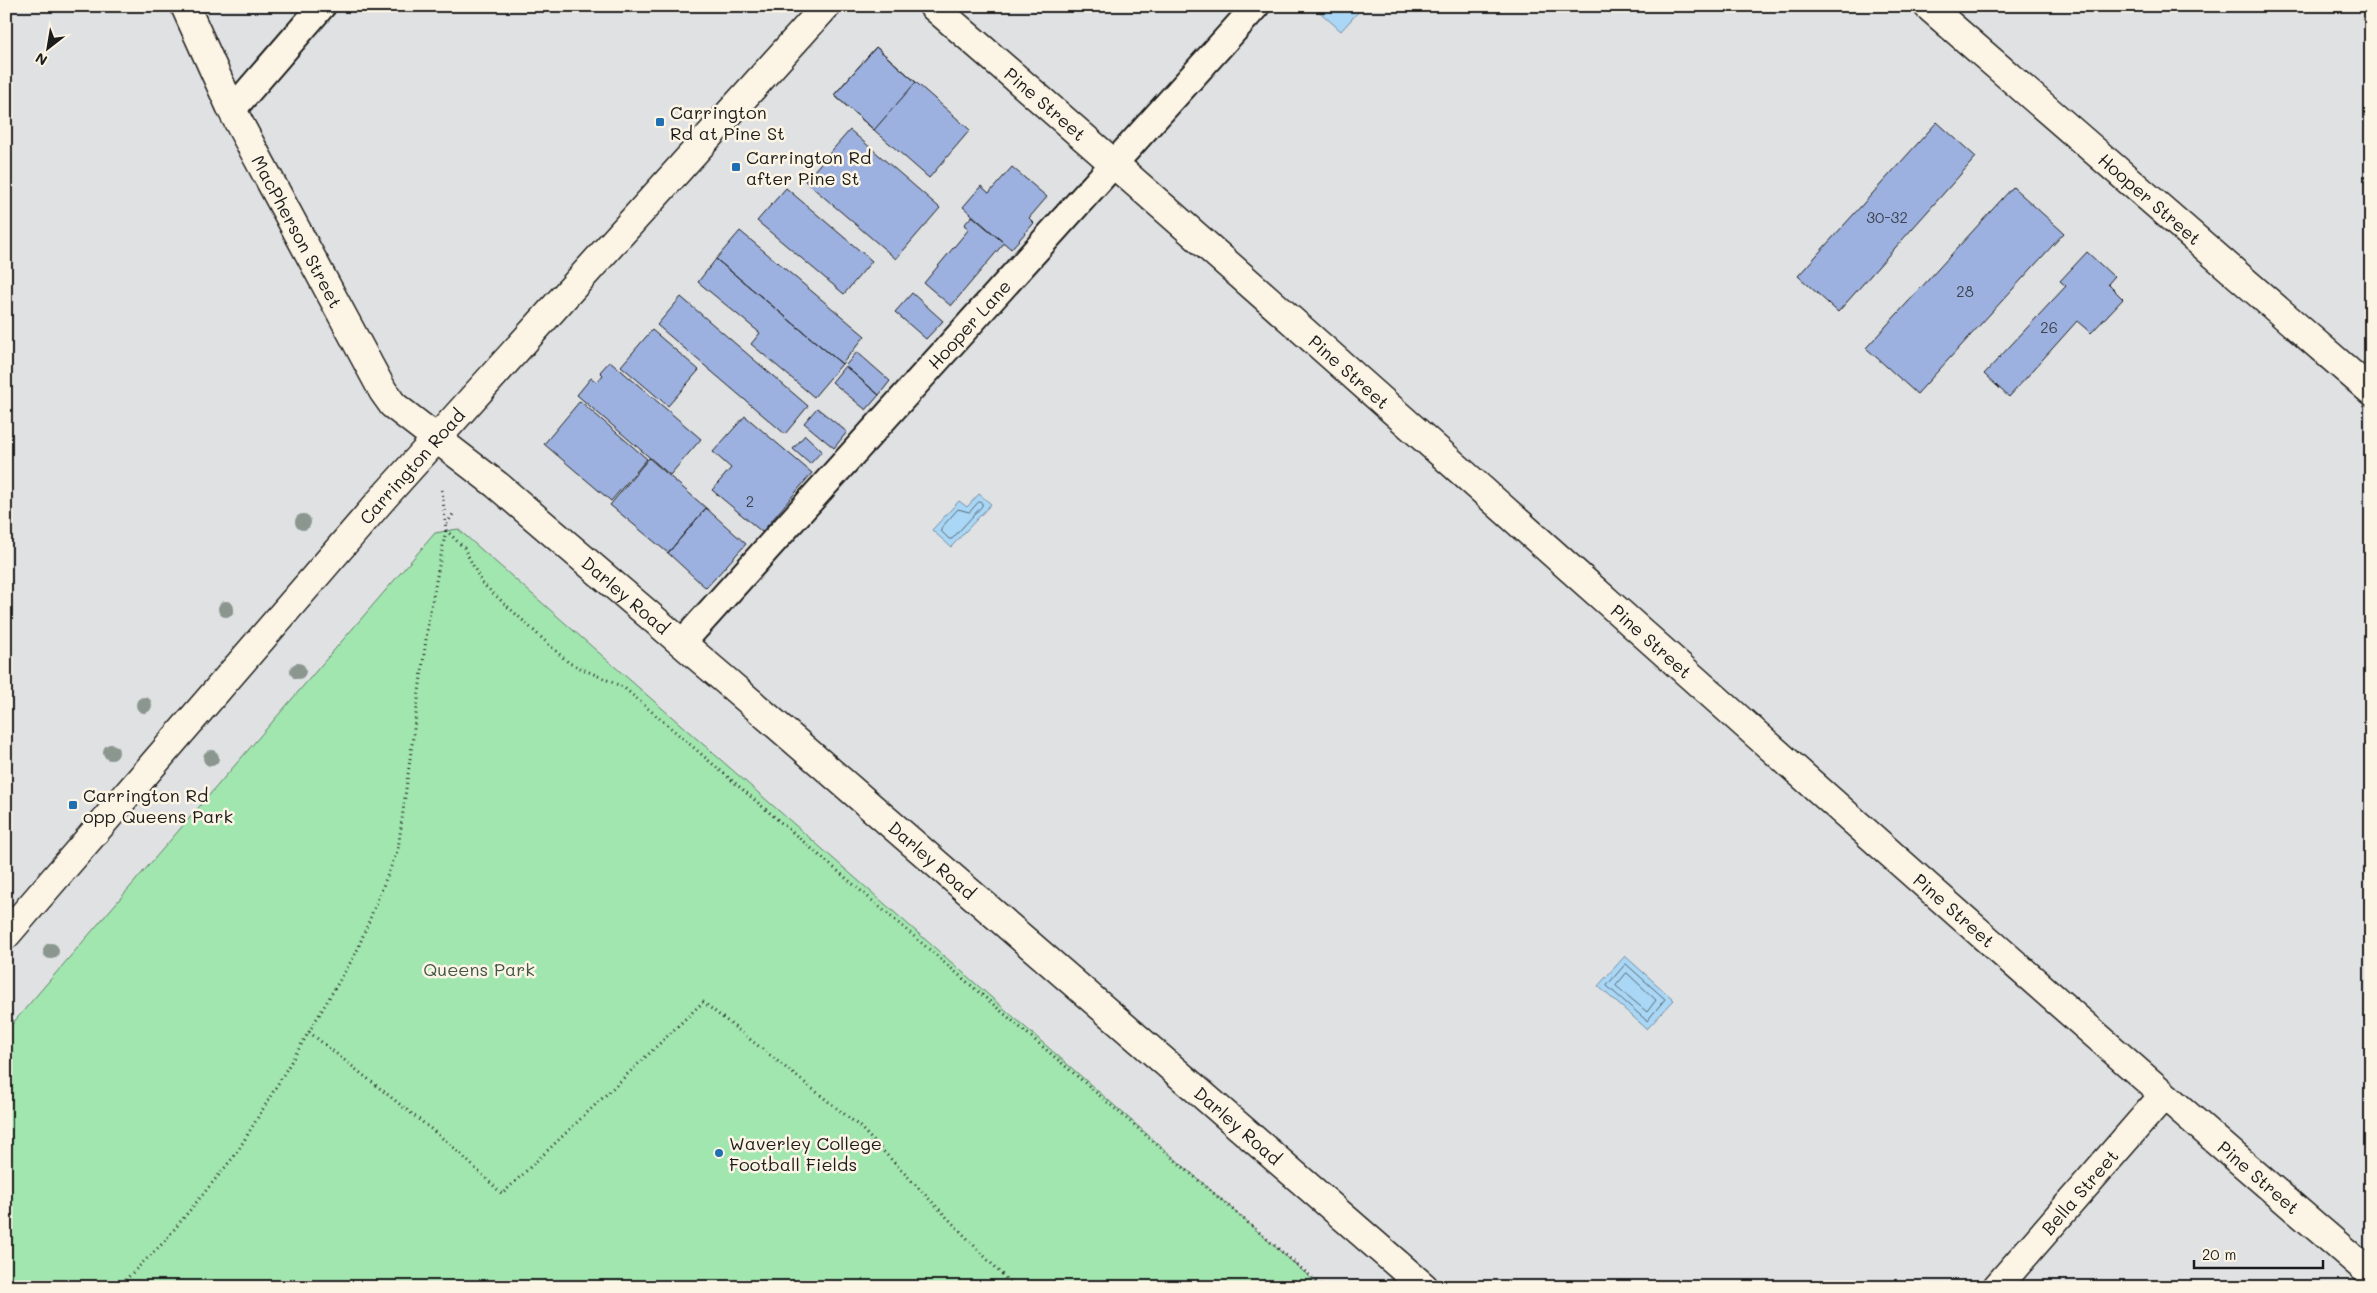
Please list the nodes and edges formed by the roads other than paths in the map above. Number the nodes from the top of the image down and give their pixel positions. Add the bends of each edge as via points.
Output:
1 (185, 6) edge
2 (322, 6) edge
3 (826, 6) edge
4 (933, 6) edge
5 (1256, 6) edge
6 (1928, 6) edge
7 (232, 110) junction
8 (1114, 163) junction
9 (2371, 390) edge
10 (436, 439) junction
11 (682, 643) junction
12 (6, 935) edge
13 (2163, 1096) junction
14 (2371, 1274) edge
15 (1424, 1287) edge
16 (1997, 1287) edge

1 - 7 main road, MacPherson Street
2 - 7 lane
3 - 10 main road, Carrington Road
4 - 8 main road, Pine Street
5 - 8 lane, Hooper Lane
6 - 9 main road, Hooper Street
7 - 10 main road, MacPherson Street via 383,391 393,404
8 - 11 lane, Hooper Lane
8 - 13 main road, Pine Street
10 - 11 main road, Darley Road via 497,485
10 - 12 main road, Carrington Road
11 - 15 main road, Darley Road
13 - 14 main road, Pine Street
13 - 16 main road, Bella Street

